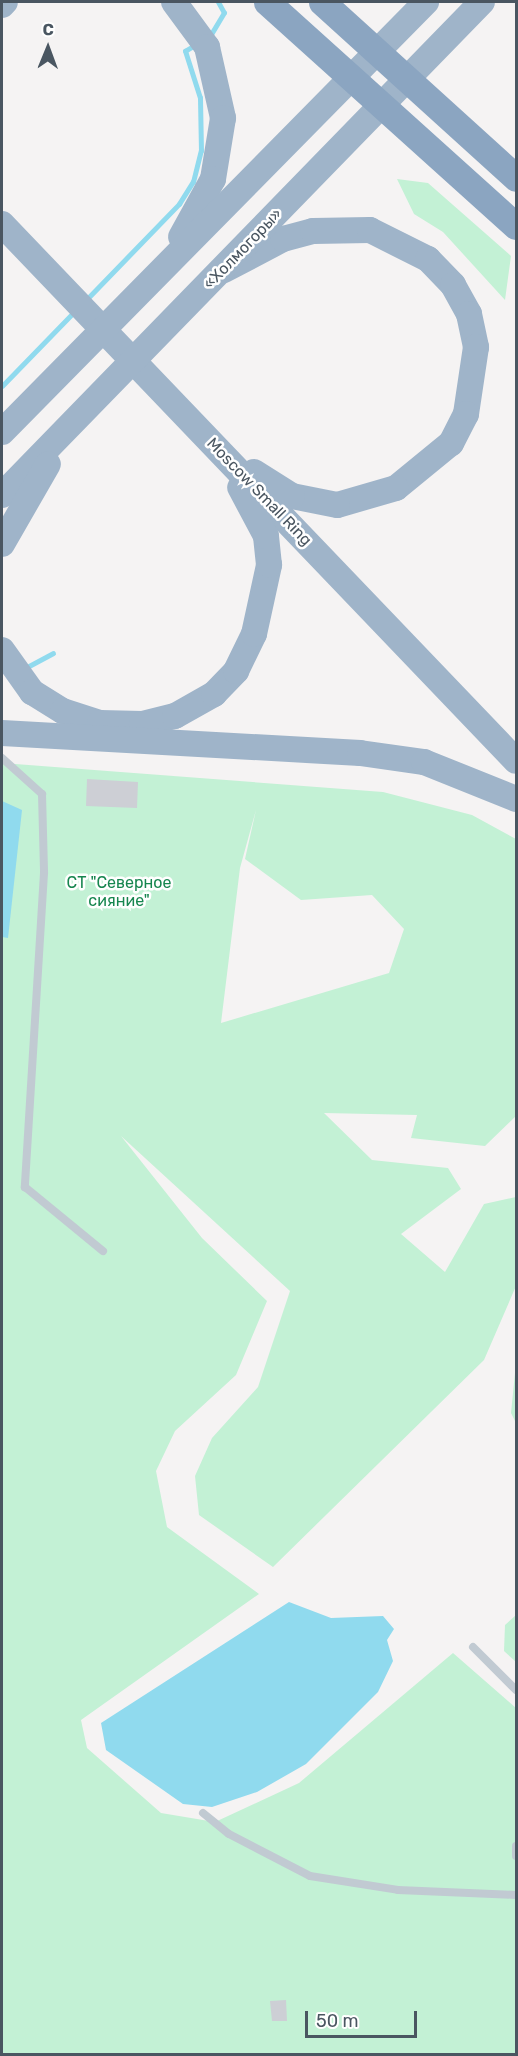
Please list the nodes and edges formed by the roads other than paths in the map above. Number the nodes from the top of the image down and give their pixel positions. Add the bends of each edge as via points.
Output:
1 (5, 2) edge
2 (174, 2) edge
3 (267, 2) edge
4 (322, 2) edge
5 (426, 2) edge
6 (482, 2) edge
7 (2, 5) edge
8 (516, 178) edge
9 (2, 224) edge
10 (516, 226) edge
11 (224, 270) junction
12 (154, 277) junction
13 (96, 397) junction
14 (2, 432) edge
15 (212, 443) junction
16 (2, 495) edge
17 (2, 544) edge
18 (2, 650) edge
19 (2, 733) edge
20 (2, 758) edge
21 (516, 761) edge
22 (516, 799) edge
23 (103, 1251) dead end
24 (473, 1647) dead end
25 (516, 1690) edge
26 (203, 1813) dead end
27 (516, 1846) edge
28 (516, 1856) edge
29 (516, 1895) edge

1 - 7 highway
2 - 12 highway via 203,41 219,83 220,152 191,222
3 - 10 highway
4 - 8 highway
5 - 12 highway
6 - 11 highway, «Холмогоры»
9 - 15 highway, Moscow Small Ring
11 - 13 highway, «Холмогоры»
11 - 15 highway via 283,239 313,231 370,230 399,241 453,285 469,314 475,380 466,414 451,443 425,470 367,500 337,505 292,496
12 - 14 highway
13 - 16 highway, «Холмогоры»
13 - 17 highway via 26,496
15 - 18 highway via 256,511 267,545 266,595 236,671 214,694 175,716 142,724 100,723 63,711 32,692
15 - 21 highway, Moscow Small Ring
19 - 22 highway via 360,753 424,762
20 - 23 lane via 42,794 44,873 25,1187
24 - 25 lane
26 - 29 lane via 228,1833 310,1876 398,1890
27 - 28 lane

